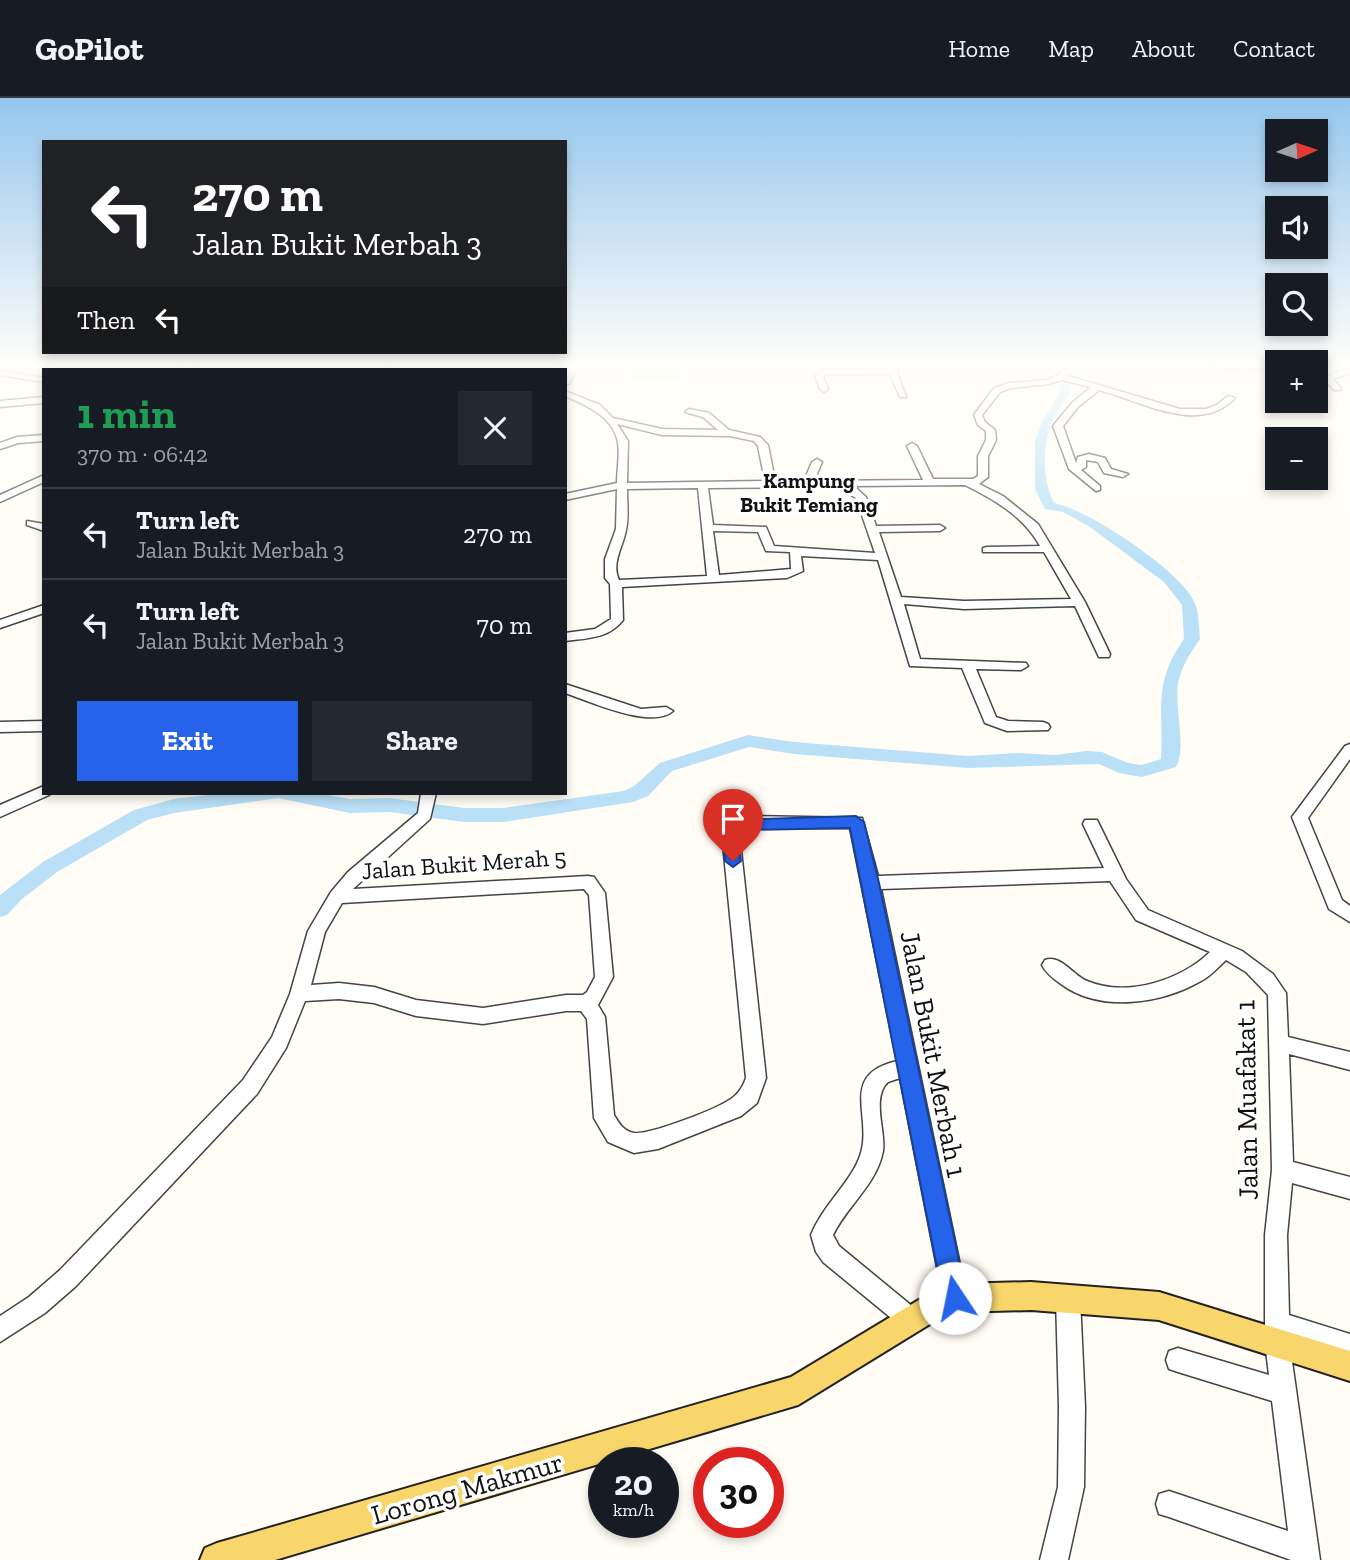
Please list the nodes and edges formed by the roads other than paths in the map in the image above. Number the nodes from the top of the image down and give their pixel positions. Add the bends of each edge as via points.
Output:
1 (617, 431) edge
2 (663, 431) edge
3 (988, 431) edge
4 (1060, 431) edge
5 (727, 433) joint
6 (42, 438) edge
7 (0, 446) edge
8 (912, 446) dead end
9 (817, 462) dead end
10 (1074, 468) junction
11 (1124, 474) dead end
12 (42, 479) edge
13 (810, 482) junction
14 (929, 482) junction
15 (967, 482) junction
16 (770, 484) junction
17 (703, 485) junction
18 (622, 486) junction
19 (856, 487) junction
20 (1096, 488) dead end
21 (567, 496) edge
22 (0, 499) edge
23 (31, 523) dead end
24 (42, 527) edge
25 (708, 528) junction
26 (940, 528) dead end
27 (872, 529) junction
28 (1046, 549) junction
29 (987, 550) dead end
30 (796, 552) junction
31 (882, 556) junction
32 (713, 578) junction
33 (616, 584) junction
34 (896, 600) junction
35 (1079, 602) junction
36 (42, 610) edge
37 (0, 624) edge
38 (567, 637) edge
39 (1104, 654) dead end
40 (968, 666) junction
41 (1021, 666) dead end
42 (567, 689) edge
43 (666, 711) dead end
44 (42, 726) edge
45 (0, 727) edge
46 (1043, 727) dead end
47 (1350, 749) edge
48 (42, 792) edge
49 (427, 804) edge
50 (0, 811) edge
51 (1091, 824) dead end
52 (1116, 874) junction
53 (871, 883) junction
54 (337, 897) junction
55 (1350, 915) edge
56 (1223, 951) junction
57 (1051, 965) dead end
58 (299, 994) junction
59 (586, 1003) junction
60 (1278, 1043) junction
61 (1350, 1061) edge
62 (908, 1068) junction
63 (1283, 1170) junction
64 (1350, 1188) edge
65 (955, 1298) junction
66 (1068, 1298) junction
67 (910, 1320) junction
68 (0, 1330) edge
69 (1277, 1333) junction
70 (1350, 1346) edge
71 (1178, 1360) dead end
72 (1350, 1366) edge
73 (1283, 1392) junction
74 (1169, 1504) dead end
75 (1306, 1556) edge
76 (217, 1560) edge
77 (1054, 1560) edge

1 - 18 street via 623,440
2 - 5 street
3 - 15 street via 985,473 981,480
4 - 10 street
5 - 16 street via 761,441
6 - 7 street
8 - 14 street
9 - 13 street
10 - 11 street via 1081,467 1084,457 1094,457 1102,460 1107,471
10 - 20 street
12 - 22 street
13 - 16 street
13 - 19 street
14 - 15 street
14 - 19 street
15 - 28 street via 1016,510 1034,526
16 - 17 street
17 - 18 street
17 - 25 street
18 - 21 street
18 - 33 street via 621,529 611,559 611,578
19 - 27 street
23 - 24 street
25 - 30 street via 762,529 770,549 793,548
25 - 32 street
26 - 27 street
27 - 31 street
28 - 29 street
28 - 35 street
30 - 31 street
30 - 32 street via 797,571 787,575
31 - 34 street
32 - 33 street
33 - 38 street via 617,620 595,634
34 - 35 street via 964,605
34 - 40 street via 918,665
35 - 39 street
36 - 37 street
40 - 41 street
40 - 46 street via 990,720 1007,726
42 - 43 street via 640,713
44 - 45 street
47 - 55 street via 1300,817 1335,904
48 - 50 street
49 - 54 street
51 - 52 street, Jalan Muafakat 1
52 - 53 street
52 - 56 street, Jalan Muafakat 1 via 1142,915
53 - 59 street, Jalan Bukit Merbah 1 via 856,822 745,822 732,828 756,1078 750,1096 734,1109 658,1139 634,1143 615,1135 604,1118 596,1017
53 - 62 street, Jalan Bukit Merbah 1
54 - 58 street via 317,931
54 - 59 street, Jalan Bukit Merah 5 via 588,882 597,893 604,977 594,998
56 - 57 street via 1196,975 1172,985 1120,995 1078,985
56 - 60 street, Jalan Muafakat 1 via 1240,957 1270,980 1277,993
58 - 59 street via 339,991 416,1008 483,1016
58 - 68 street via 279,1042 250,1087 68,1278
60 - 61 street
60 - 63 street, Jalan Muafakat 1
62 - 65 street, Jalan Bukit Merbah 1
62 - 67 street via 876,1079 870,1096 870,1161 822,1235 831,1254
63 - 64 street
63 - 69 street, Jalan Muafakat 1 via 1276,1236
65 - 66 main road, Lorong Makmur
65 - 67 main road, Lorong Makmur
66 - 69 main road, Lorong Makmur via 1158,1306
66 - 77 street via 1071,1487
67 - 76 main road, Lorong Makmur via 798,1390
69 - 70 street
69 - 72 main road, Lorong Makmur
69 - 73 street, Jalan Muafakat 1
71 - 73 street
73 - 75 street, Jalan Muafakat 1
74 - 75 street

